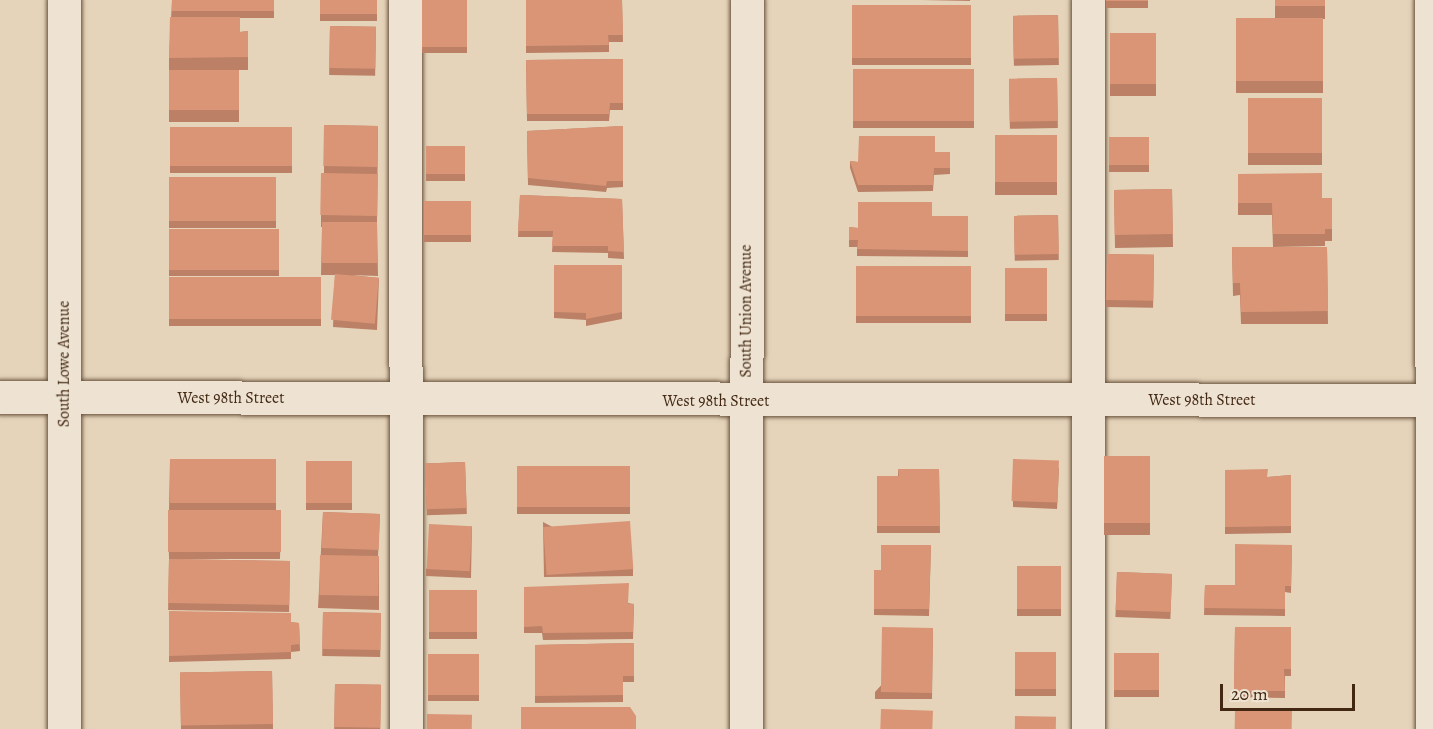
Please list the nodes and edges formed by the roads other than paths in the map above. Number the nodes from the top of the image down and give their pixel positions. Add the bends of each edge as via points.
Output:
1 (64, 0) edge
2 (405, 0) edge
3 (747, 0) edge
4 (1088, 0) edge
5 (1431, 0) edge
6 (0, 397) edge
7 (64, 398) junction
8 (404, 398) junction
9 (1432, 400) edge
10 (746, 401) junction
11 (1088, 401) junction
12 (64, 729) edge
13 (406, 729) edge
14 (746, 729) edge
15 (1088, 729) edge
16 (1432, 729) edge

1 - 7 street, South Lowe Avenue
2 - 8 street
3 - 10 street, South Union Avenue
4 - 11 street
5 - 9 street
6 - 7 street, West 98th Street
7 - 8 street, West 98th Street
7 - 12 street, South Lowe Avenue
8 - 10 street, West 98th Street
8 - 13 street
9 - 11 street, West 98th Street
9 - 16 street
10 - 11 street, West 98th Street
10 - 14 street, South Union Avenue
11 - 15 street

